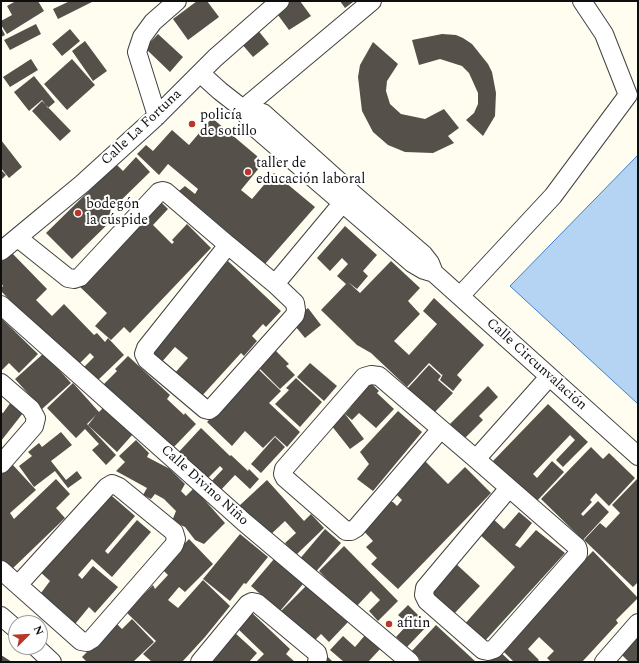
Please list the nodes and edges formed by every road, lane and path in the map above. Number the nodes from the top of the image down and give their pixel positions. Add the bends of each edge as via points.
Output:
1 (176, 1) edge
2 (280, 1) edge
3 (372, 1) edge
4 (582, 1) edge
5 (200, 73) junction
6 (633, 89) edge
7 (243, 109) junction
8 (158, 116) junction
9 (347, 198) junction
10 (18, 238) junction
11 (228, 245) junction
12 (1, 251) edge
13 (275, 284) junction
14 (460, 296) junction
15 (1, 305) edge
16 (549, 377) junction
17 (1, 383) edge
18 (441, 429) junction
19 (638, 456) edge
20 (476, 459) junction
21 (1, 464) edge
22 (509, 488) junction
23 (6, 577) edge
24 (638, 623) edge
25 (45, 655) edge
26 (52, 662) edge
27 (200, 662) edge
28 (317, 662) edge
29 (410, 662) edge
30 (604, 662) edge

1 - 8 street via 153,22 142,37 137,52
2 - 5 street, Calle La Fortuna
3 - 7 street
4 - 6 street via 604,34
5 - 7 street, Calle Circunvalación
5 - 8 street, Calle La Fortuna
6 - 14 street via 553,196
7 - 9 street, Calle Circunvalación via 263,113
8 - 10 street, Calle La Fortuna
9 - 13 street
9 - 14 street, Calle Circunvalación via 423,254 434,273
10 - 11 street via 68,278 74,279 80,277 159,192 163,191
10 - 12 street, Calle La Fortuna
11 - 13 street
11 - 13 street via 146,348 144,354 147,360 205,409 212,408 295,315 295,303
14 - 16 street, Calle Circunvalación
15 - 29 street, Calle Divino Niño via 244,522
16 - 19 street, Calle Circunvalación
16 - 20 street
17 - 21 street via 31,409 36,418 34,426
18 - 18 street via 379,376 364,377 283,474 346,531 351,531
18 - 20 street
20 - 22 street
22 - 22 street via 425,588 424,595 427,602 483,650 488,651 494,649 578,554 577,547
23 - 23 street via 81,641 86,642 92,639 174,545 176,539 174,532 118,486 112,484
24 - 30 street
25 - 26 street
27 - 28 street via 252,602 257,603 317,653

